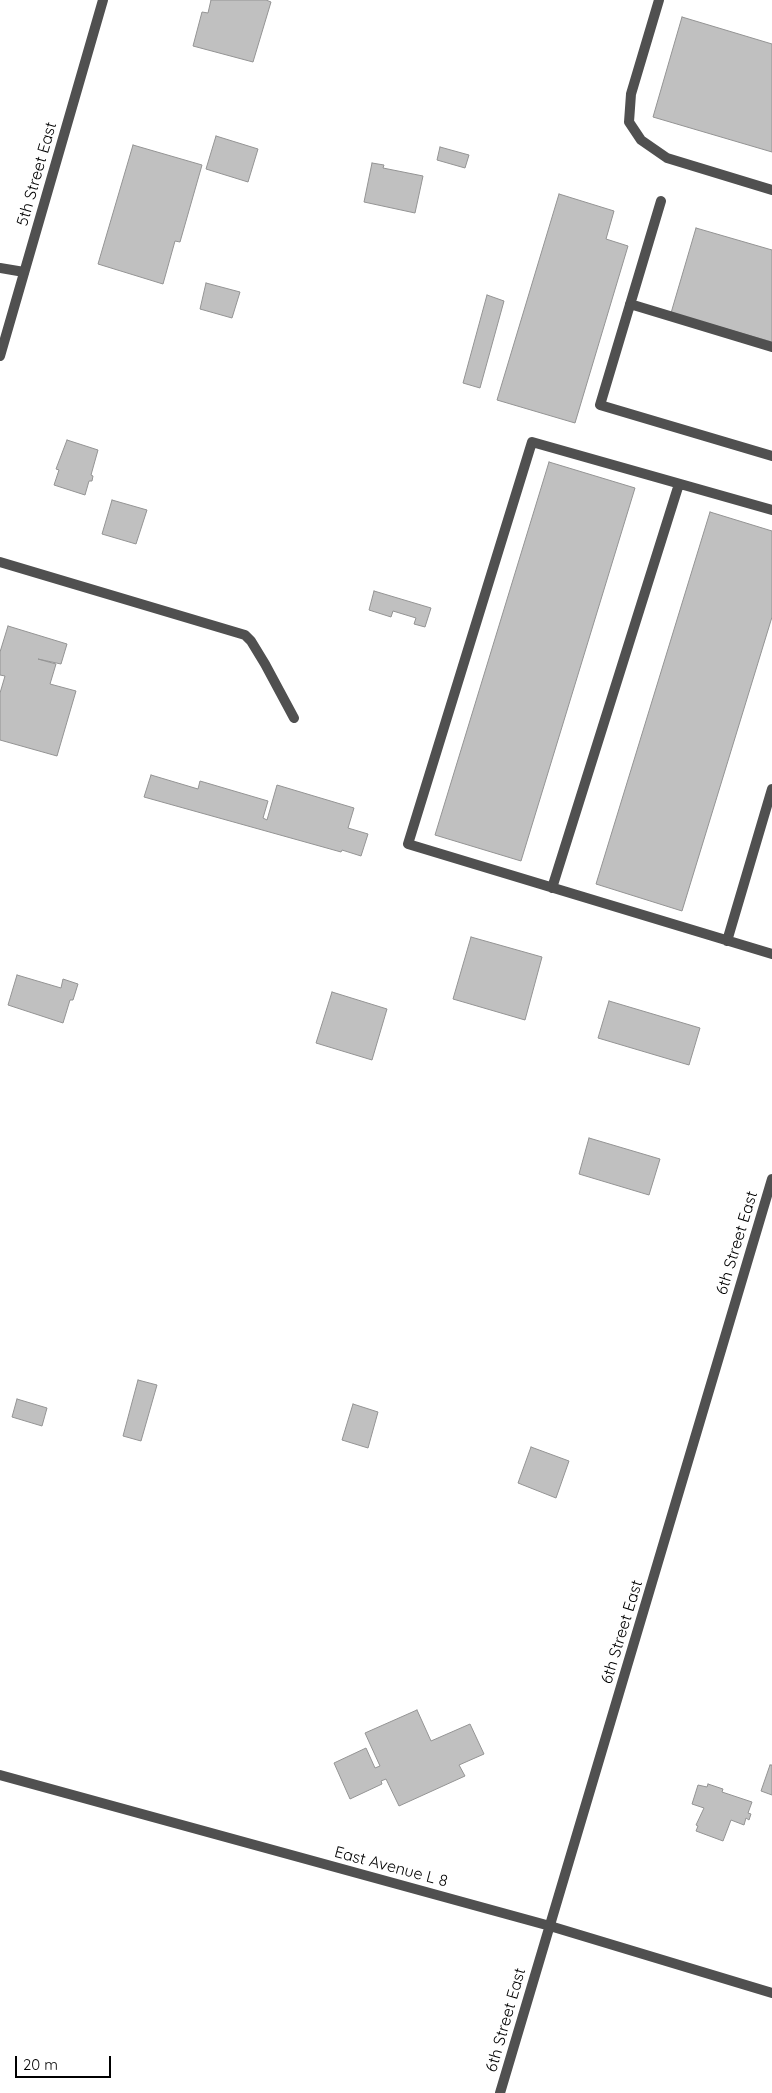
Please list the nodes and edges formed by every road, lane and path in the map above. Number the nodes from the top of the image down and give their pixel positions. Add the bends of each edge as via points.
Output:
1 (103, 0) edge
2 (659, 0) edge
3 (772, 190) edge
4 (661, 200) dead end
5 (0, 268) edge
6 (24, 272) junction
7 (630, 304) junction
8 (772, 347) edge
9 (0, 356) edge
10 (772, 456) edge
11 (679, 484) junction
12 (772, 510) edge
13 (0, 562) edge
14 (294, 718) dead end
15 (772, 789) edge
16 (552, 888) junction
17 (727, 940) junction
18 (772, 954) edge
19 (772, 1179) edge
20 (0, 1775) edge
21 (550, 1926) junction
22 (772, 1993) edge
23 (500, 2093) edge

1 - 6 street, 5th Street East
2 - 3 street via 631,94 629,122 641,140 667,158
4 - 7 street
5 - 6 street
6 - 9 street, 5th Street East
7 - 8 street
7 - 10 street via 600,405
11 - 12 street
11 - 16 street
11 - 16 street via 532,442 408,844
13 - 14 street via 244,635 265,664
15 - 17 street
16 - 17 street
17 - 18 street
19 - 21 street, 6th Street East
20 - 21 street, East Avenue L 8
21 - 22 street, East Avenue L 8
21 - 23 street, 6th Street East

